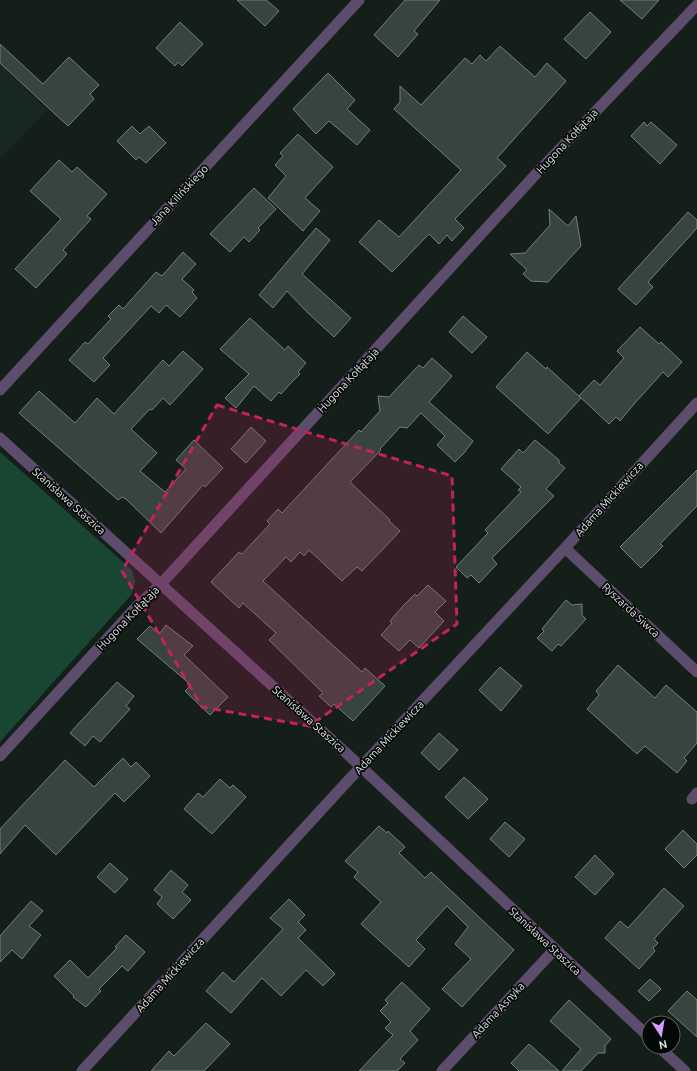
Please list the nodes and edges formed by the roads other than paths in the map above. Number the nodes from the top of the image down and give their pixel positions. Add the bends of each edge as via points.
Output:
1 (359, 0) edge
2 (697, 4) edge
3 (0, 390) edge
4 (697, 403) edge
5 (0, 438) edge
6 (564, 548) junction
7 (161, 584) junction
8 (697, 672) edge
9 (0, 756) edge
10 (361, 767) junction
11 (554, 950) junction
12 (641, 1030) edge
13 (668, 1055) edge
14 (82, 1071) edge
15 (442, 1071) edge
16 (685, 1071) edge

1 - 3 street, Jana Kilińskiego
2 - 7 street, Hugona Kołłątaja via 531,180
4 - 6 street, Adama Mickiewicza
5 - 7 street, Stanisława Staszica
6 - 8 street, Ryszarda Siwca
6 - 10 street, Adama Mickiewicza
7 - 9 street, Hugona Kołłątaja via 137,606
7 - 10 street, Stanisława Staszica
10 - 11 street, Stanisława Staszica
10 - 14 street, Adama Mickiewicza
11 - 12 street, Stanisława Staszica
11 - 15 street, Adama Asnyka
13 - 16 street

